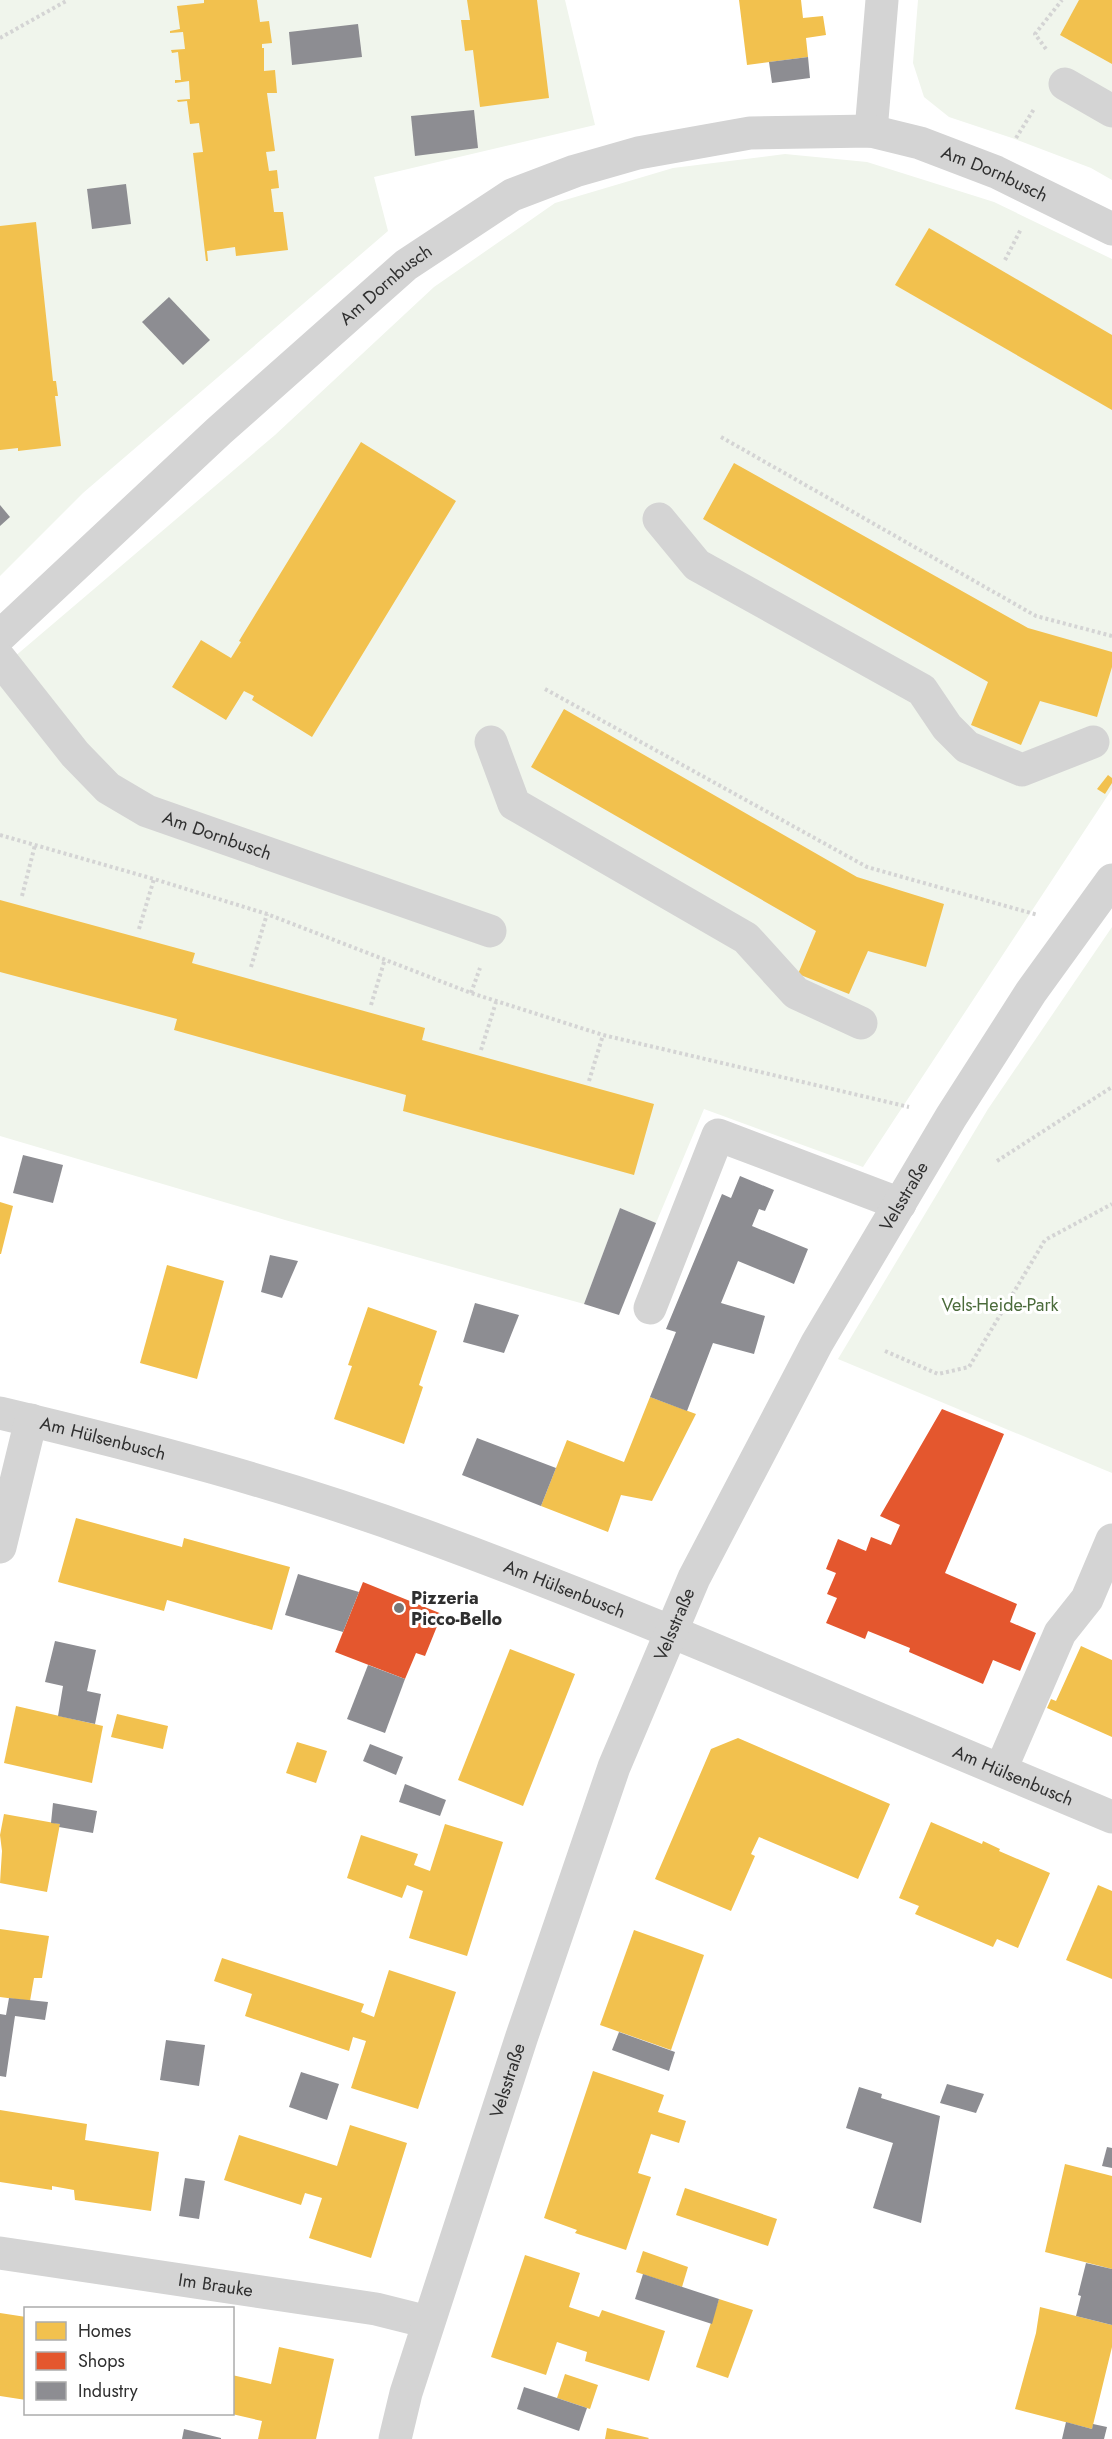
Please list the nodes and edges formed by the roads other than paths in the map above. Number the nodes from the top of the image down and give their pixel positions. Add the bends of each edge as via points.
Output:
1 (882, 0) edge
2 (1065, 84) dead end
3 (1112, 111) edge
4 (871, 131) junction
5 (1112, 229) edge
6 (659, 519) dead end
7 (0, 636) edge
8 (0, 659) edge
9 (491, 742) dead end
10 (1093, 742) dead end
11 (1112, 880) edge
12 (490, 931) dead end
13 (861, 1023) dead end
14 (900, 1204) junction
15 (650, 1308) dead end
16 (15, 1417) edge
17 (1112, 1540) edge
18 (0, 1547) edge
19 (670, 1630) junction
20 (1001, 1769) junction
21 (1112, 1817) edge
22 (0, 2253) edge
23 (428, 2322) junction
24 (395, 2439) edge

1 - 4 street
2 - 3 street
4 - 5 street, Am Dornbusch via 920,143 996,172
4 - 7 street, Am Dornbusch via 750,133 638,153 512,195 406,265 219,430
6 - 10 street via 697,565 922,690 947,727 967,747 1022,770
8 - 12 street, Am Dornbusch via 75,754 108,788 147,811
9 - 13 street via 514,804 746,938 796,993
11 - 14 street, Velsstraße via 1031,992
14 - 15 street via 718,1135
14 - 19 street, Velsstraße via 817,1343
16 - 18 street
16 - 19 street, Am Hülsenbusch via 234,1473 421,1534
17 - 20 street via 1087,1599 1060,1633
19 - 20 street, Am Hülsenbusch
19 - 23 street, Velsstraße via 610,1778
20 - 21 street, Am Hülsenbusch
22 - 23 street, Im Brauke via 376,2309
23 - 24 street, Velsstraße

